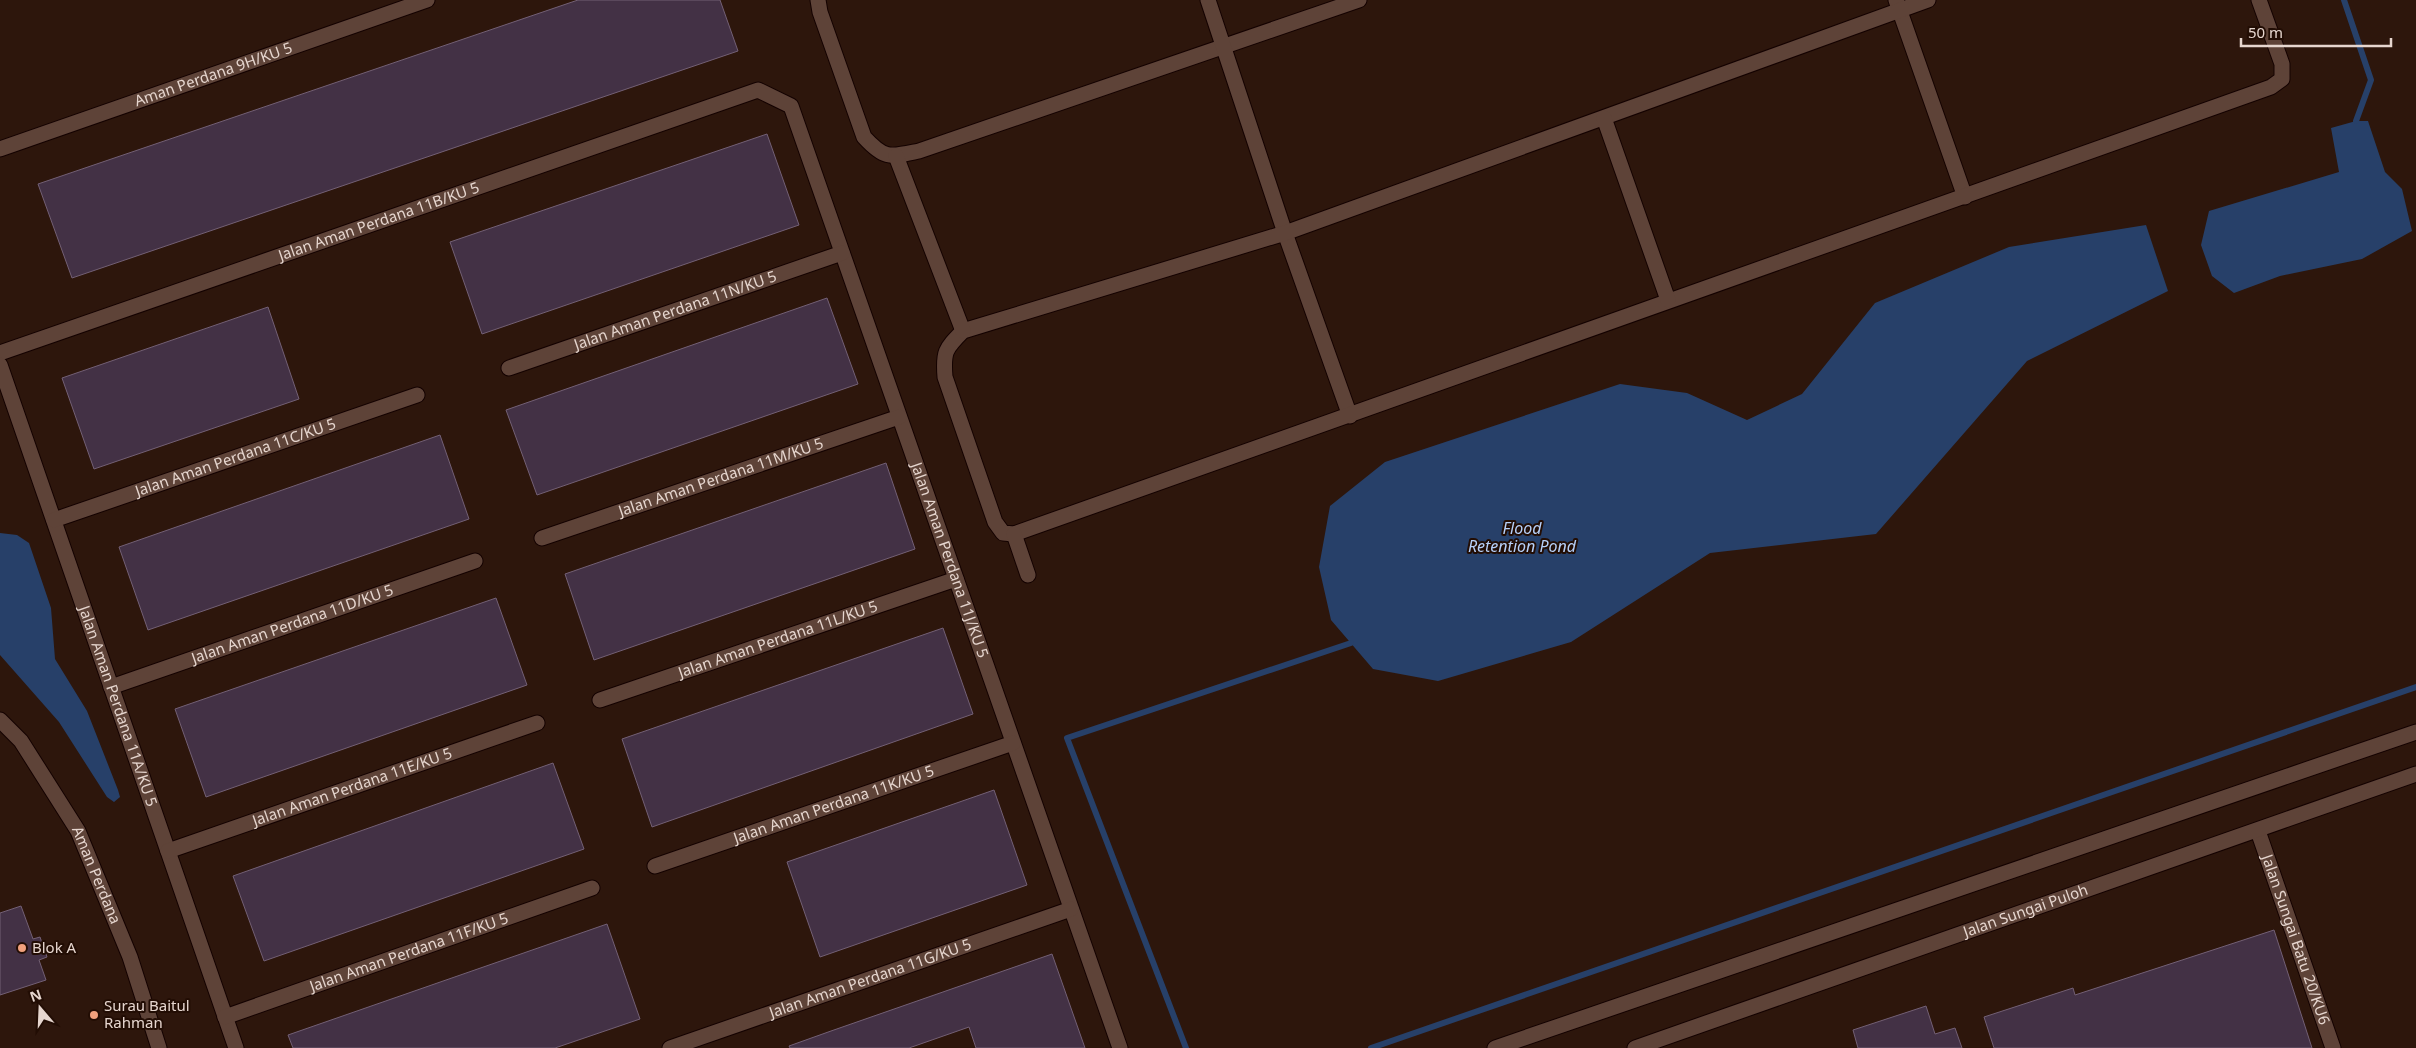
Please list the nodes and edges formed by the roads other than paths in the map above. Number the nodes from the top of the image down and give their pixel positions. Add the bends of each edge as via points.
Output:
1 (427, 0) edge
2 (818, 0) edge
3 (1208, 0) edge
4 (1358, 0) edge
5 (1928, 0) edge
6 (2259, 0) edge
7 (1897, 4) edge
8 (1224, 48) junction
9 (758, 90) joint
10 (1604, 118) junction
11 (0, 149) edge
12 (896, 156) junction
13 (1964, 197) junction
14 (1285, 232) junction
15 (842, 253) junction
16 (1668, 300) junction
17 (964, 331) junction
18 (0, 353) edge
19 (0, 365) edge
20 (509, 368) dead end
21 (417, 395) dead end
22 (1350, 416) junction
23 (899, 417) junction
24 (54, 520) junction
25 (1014, 534) junction
26 (542, 538) dead end
27 (474, 561) dead end
28 (1028, 576) dead end
29 (956, 578) junction
30 (111, 687) junction
31 (600, 700) dead end
32 (0, 720) edge
33 (537, 723) dead end
34 (2416, 732) edge
35 (1013, 743) junction
36 (2416, 774) edge
37 (2258, 831) junction
38 (168, 851) junction
39 (655, 866) dead end
40 (592, 888) dead end
41 (1071, 909) junction
42 (225, 1016) junction
43 (160, 1048) edge
44 (236, 1048) edge
45 (670, 1048) edge
46 (1120, 1048) edge
47 (1495, 1048) edge
48 (1635, 1048) edge
49 (2333, 1048) edge

1 - 11 street, Aman Perdana 9H/KU 5
2 - 12 street via 864,137 878,152
3 - 8 street
4 - 8 street
5 - 7 street
6 - 13 street via 2282,64 2282,79 2271,87
7 - 10 street
7 - 13 street
8 - 12 street
8 - 14 street
9 - 15 street, Jalan Aman Perdana 11J/KU 5 via 791,106
9 - 18 street, Jalan Aman Perdana 11B/KU 5
10 - 14 street
10 - 16 street
12 - 17 street
13 - 16 street
14 - 17 street
14 - 22 street
15 - 20 street, Jalan Aman Perdana 11N/KU 5
15 - 23 street, Jalan Aman Perdana 11J/KU 5
16 - 22 street
17 - 25 street via 944,356 945,377 995,522 1003,533
19 - 24 street, Jalan Aman Perdana 11A/KU 5
21 - 24 street, Jalan Aman Perdana 11C/KU 5
22 - 25 street
23 - 26 street, Jalan Aman Perdana 11M/KU 5
23 - 29 street, Jalan Aman Perdana 11J/KU 5
24 - 30 street, Jalan Aman Perdana 11A/KU 5
25 - 28 street
27 - 30 street, Jalan Aman Perdana 11D/KU 5
29 - 31 street, Jalan Aman Perdana 11L/KU 5
29 - 35 street, Jalan Aman Perdana 11J/KU 5
30 - 38 street, Jalan Aman Perdana 11A/KU 5
32 - 43 street, Aman Perdana via 21,741 78,831 130,957
33 - 38 street, Jalan Aman Perdana 11E/KU 5
34 - 47 street
35 - 39 street, Jalan Aman Perdana 11K/KU 5
35 - 41 street, Jalan Aman Perdana 11J/KU 5
36 - 37 street, Jalan Sungai Puloh
37 - 48 street, Jalan Sungai Puloh
37 - 49 street, Jalan Sungai Batu 20/KU6
38 - 42 street, Jalan Aman Perdana 11A/KU 5
40 - 42 street, Jalan Aman Perdana 11F/KU 5
41 - 45 street, Jalan Aman Perdana 11G/KU 5
41 - 46 street, Jalan Aman Perdana 11J/KU 5
42 - 44 street, Jalan Aman Perdana 11A/KU 5

